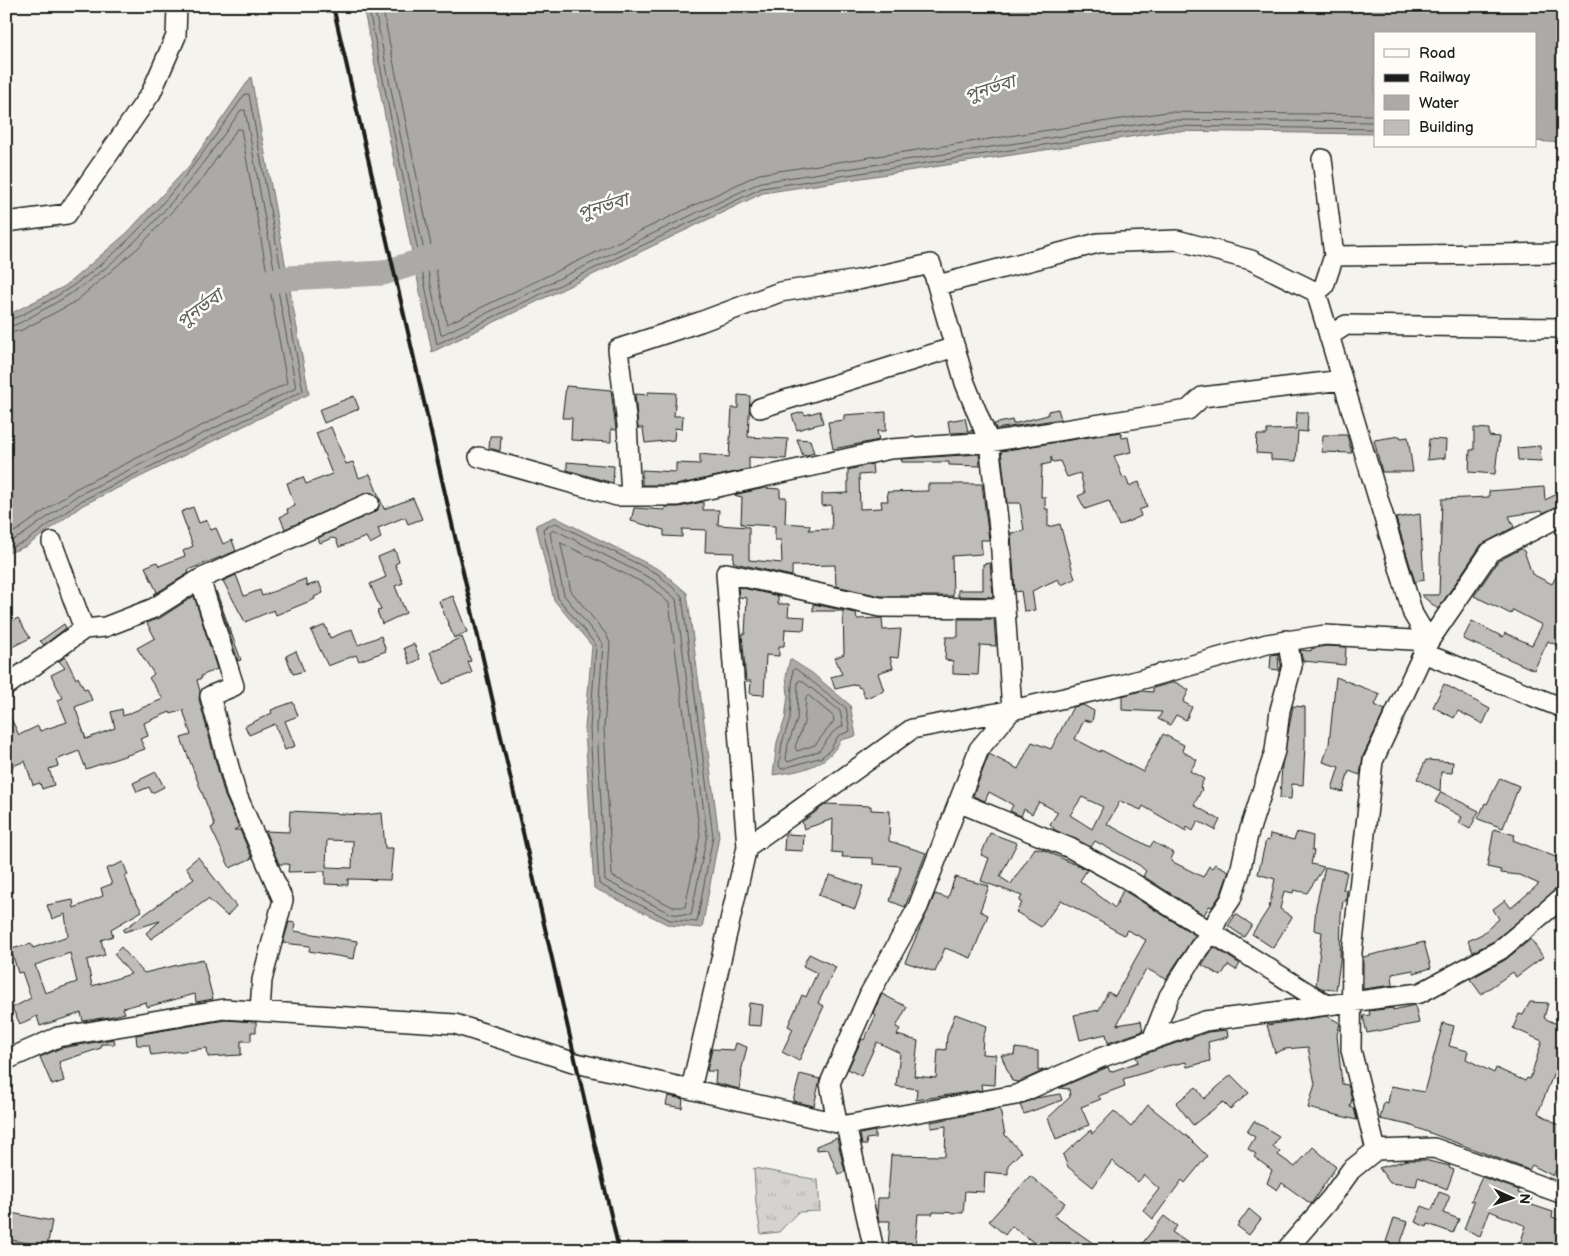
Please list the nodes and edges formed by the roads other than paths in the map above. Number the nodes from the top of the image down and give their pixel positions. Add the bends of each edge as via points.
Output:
1 (177, 6) edge
2 (1322, 159) dead end
3 (6, 222) edge
4 (1563, 253) edge
5 (1334, 256) junction
6 (938, 285) junction
7 (1316, 292) junction
8 (1563, 328) edge
9 (1329, 336) junction
10 (955, 347) junction
11 (1342, 380) junction
12 (760, 408) dead end
13 (989, 442) junction
14 (479, 456) dead end
15 (631, 496) junction
16 (369, 503) dead end
17 (1563, 515) edge
18 (52, 542) dead end
19 (200, 579) junction
20 (1005, 608) junction
21 (84, 630) junction
22 (1287, 640) junction
23 (1426, 647) junction
24 (6, 686) edge
25 (1563, 708) edge
26 (1012, 710) junction
27 (958, 802) junction
28 (747, 847) junction
29 (1563, 896) edge
30 (1212, 932) junction
31 (1352, 1003) junction
32 (1327, 1005) junction
33 (260, 1011) junction
34 (1152, 1040) junction
35 (6, 1060) edge
36 (691, 1089) junction
37 (841, 1124) junction
38 (1376, 1150) junction
39 (1563, 1194) edge
40 (874, 1250) edge
41 (1286, 1250) edge

1 - 3 street via 176,36 152,93 67,214
2 - 5 street
4 - 5 street
5 - 7 street via 1324,286
6 - 7 street via 1098,244 1177,240 1251,260
6 - 10 street
6 - 15 street via 931,264 780,292 618,349
7 - 9 street
8 - 9 street via 1346,325
9 - 11 street
10 - 12 street
10 - 13 street via 965,383
11 - 13 street via 1202,397 1188,410
11 - 23 street
13 - 15 street via 890,449 677,496
13 - 20 street
14 - 15 street via 617,496
16 - 19 street
17 - 23 street via 1490,552
18 - 21 street
19 - 21 street via 154,608 105,627
19 - 33 street via 234,686 210,696 236,793 283,900 262,980
20 - 26 street
20 - 28 street via 880,607 726,573
21 - 24 street
22 - 23 street via 1325,635
22 - 26 street via 1125,684
22 - 30 street via 1292,666 1280,710 1275,751 1231,899
23 - 25 street
23 - 31 street via 1373,760 1352,952
26 - 27 street via 978,749
26 - 28 street via 912,729
27 - 30 street via 1070,848 1126,878
27 - 37 street via 918,907 870,993 830,1083
28 - 36 street
29 - 31 street via 1500,950 1420,993
30 - 32 street
30 - 34 street via 1169,996
31 - 32 street
31 - 38 street via 1351,1050
32 - 34 street via 1205,1021
33 - 35 street via 224,1009 58,1037
33 - 36 street via 456,1024 576,1063
34 - 37 street via 1100,1058 1016,1095
36 - 37 street
37 - 40 street
38 - 39 street via 1434,1148
38 - 41 street via 1351,1170

